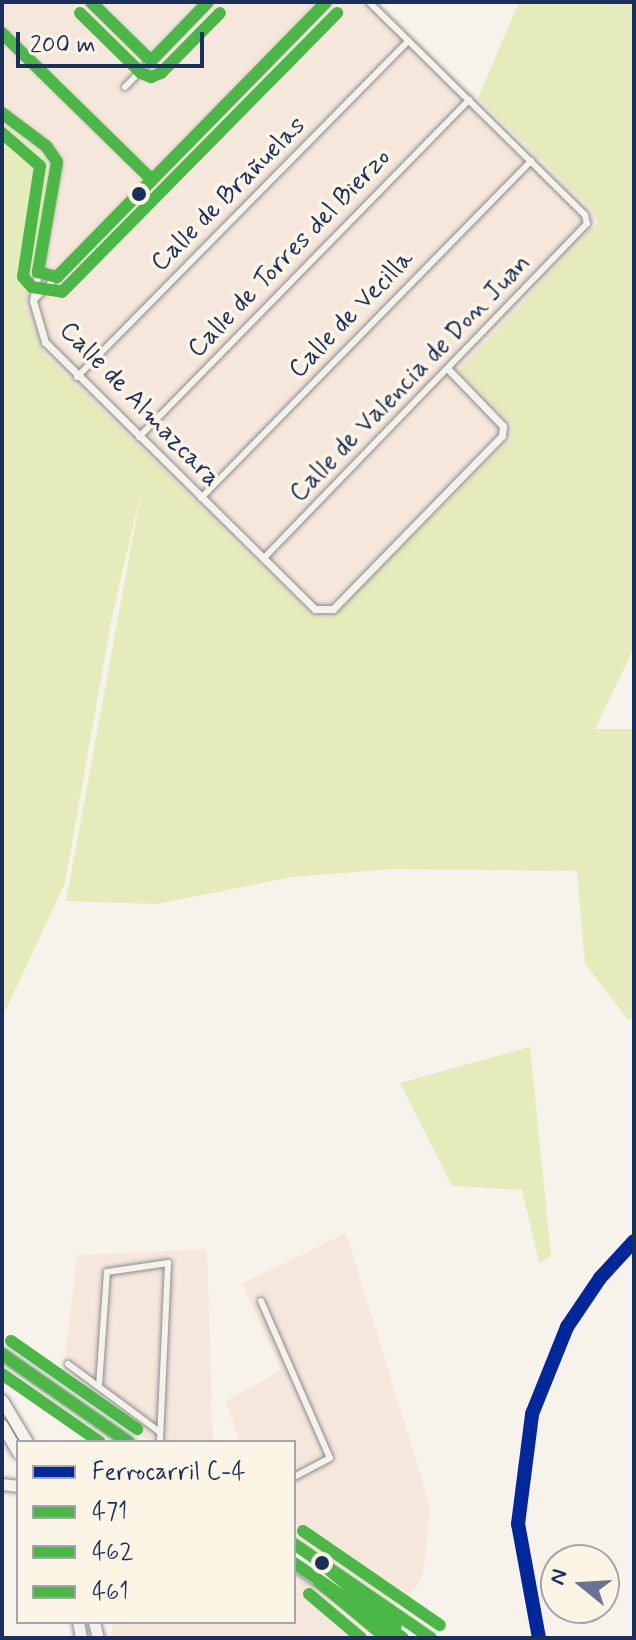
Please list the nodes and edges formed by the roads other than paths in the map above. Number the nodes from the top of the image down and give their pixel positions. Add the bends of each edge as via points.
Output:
1 (91, 2) edge
2 (208, 2) edge
3 (326, 2) edge
4 (369, 2) edge
5 (2, 33) edge
6 (408, 41) junction
7 (151, 61) junction
8 (125, 87) dead end
9 (469, 100) junction
10 (2, 113) edge
11 (531, 161) junction
12 (152, 180) junction
13 (38, 272) junction
14 (57, 277) junction
15 (33, 301) junction
16 (449, 370) junction
17 (77, 377) junction
18 (139, 437) junction
19 (201, 498) junction
20 (264, 558) junction
21 (261, 1301) dead end
22 (2, 1354) edge
23 (68, 1364) dead end
24 (99, 1386) junction
25 (2, 1400) edge
26 (2, 1425) edge
27 (160, 1432) junction
28 (26, 1440) edge
29 (122, 1440) edge
30 (160, 1440) edge
31 (16, 1450) edge
32 (296, 1476) edge
33 (296, 1545) edge
34 (296, 1555) edge
35 (296, 1566) edge
36 (398, 1638) edge
37 (415, 1638) edge
38 (431, 1638) edge

1 - 7 street
2 - 7 street
3 - 12 street
4 - 6 street
5 - 12 street
6 - 9 street
6 - 17 street, Calle de Brañuelas
7 - 8 street
9 - 11 street
9 - 18 street, Calle de Torres del Bierzo
10 - 13 street, Calle de Almazcara via 46,146 57,162
11 - 16 street, Calle de Valencia de Don Juan via 585,215 586,228
11 - 19 street, Calle de Vecilla
12 - 14 street
13 - 14 street
13 - 15 street, Calle de Almazcara
14 - 15 street
15 - 17 street, Calle de Almazcara via 45,342
16 - 20 street, Calle de Valencia de Don Juan
16 - 20 street, Calle de Almazcara via 503,426 502,436 333,609 320,611
17 - 18 street, Calle de Almazcara
18 - 19 street, Calle de Almazcara
19 - 20 street, Calle de Almazcara
21 - 32 street via 330,1458
22 - 29 highway
23 - 24 street
24 - 27 street
24 - 27 street via 107,1272 168,1263
25 - 28 highway
26 - 31 highway
27 - 30 street
33 - 38 street
34 - 37 main road
35 - 36 main road

